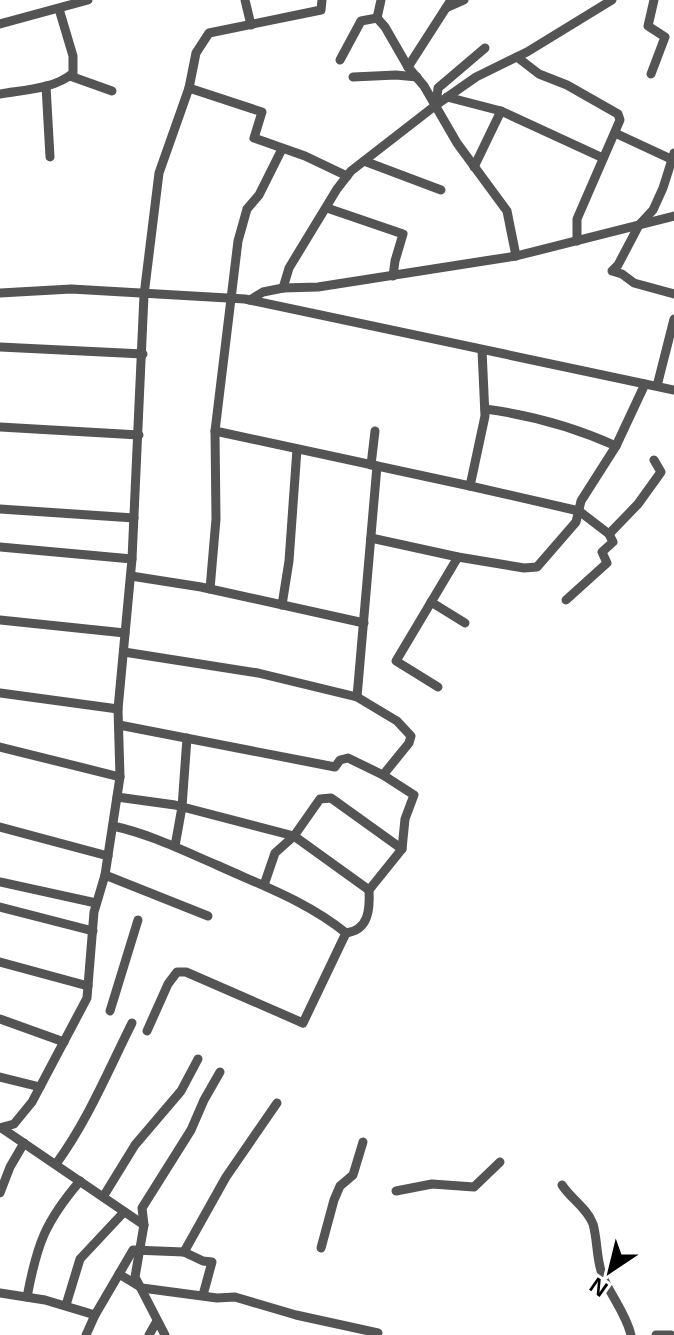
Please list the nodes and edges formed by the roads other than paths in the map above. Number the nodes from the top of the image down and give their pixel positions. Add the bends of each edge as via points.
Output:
1 (88, 0) edge
2 (245, 0) edge
3 (322, 0) edge
4 (381, 0) edge
5 (464, 0) edge
6 (612, 0) edge
7 (654, 0) edge
8 (449, 4) edge
9 (59, 9) junction
10 (377, 18) junction
11 (0, 24) edge
12 (251, 25) junction
13 (485, 48) dead end
14 (517, 57) junction
15 (340, 60) dead end
16 (408, 67) junction
17 (651, 74) dead end
18 (70, 76) junction
19 (353, 77) dead end
20 (417, 77) junction
21 (46, 86) junction
22 (189, 88) junction
23 (112, 91) dead end
24 (0, 94) edge
25 (447, 97) junction
26 (436, 105) junction
27 (501, 111) junction
28 (615, 133) junction
29 (282, 149) junction
30 (673, 156) edge
31 (50, 157) dead end
32 (603, 158) junction
33 (364, 161) junction
34 (474, 167) junction
35 (347, 176) junction
36 (441, 190) dead end
37 (327, 208) junction
38 (674, 216) edge
39 (639, 225) junction
40 (577, 241) junction
41 (516, 256) junction
42 (393, 276) junction
43 (283, 288) junction
44 (0, 293) edge
45 (674, 294) edge
46 (144, 295) junction
47 (231, 299) junction
48 (250, 300) junction
49 (674, 319) edge
50 (0, 347) edge
51 (482, 350) junction
52 (143, 354) junction
53 (645, 384) junction
54 (657, 386) junction
55 (674, 390) edge
56 (485, 409) junction
57 (0, 427) edge
58 (215, 431) junction
59 (375, 431) dead end
60 (139, 435) junction
61 (616, 446) junction
62 (297, 449) junction
63 (654, 460) dead end
64 (374, 465) junction
65 (470, 486) junction
66 (0, 509) edge
67 (579, 511) junction
68 (134, 518) junction
69 (609, 534) junction
70 (371, 538) junction
71 (0, 547) edge
72 (458, 557) junction
73 (132, 559) junction
74 (131, 576) junction
75 (210, 589) junction
76 (566, 600) dead end
77 (431, 602) junction
78 (282, 605) junction
79 (0, 620) edge
80 (364, 623) junction
81 (465, 623) dead end
82 (125, 633) junction
83 (124, 652) junction
84 (438, 687) dead end
85 (0, 693) edge
86 (357, 697) junction
87 (118, 709) junction
88 (119, 725) junction
89 (187, 738) junction
90 (0, 747) edge
91 (383, 775) junction
92 (120, 777) junction
93 (117, 797) junction
94 (182, 807) junction
95 (113, 826) junction
96 (0, 827) edge
97 (294, 836) junction
98 (175, 846) junction
99 (402, 849) junction
100 (108, 856) junction
101 (105, 875) junction
102 (0, 882) edge
103 (264, 885) junction
104 (369, 890) junction
105 (96, 903) junction
106 (0, 907) edge
107 (208, 916) dead end
108 (138, 920) dead end
109 (93, 931) junction
110 (346, 933) junction
111 (0, 962) edge
112 (88, 986) junction
113 (110, 1011) dead end
114 (0, 1019) edge
115 (132, 1023) dead end
116 (147, 1031) dead end
117 (64, 1042) junction
118 (198, 1059) dead end
119 (220, 1072) dead end
120 (0, 1077) edge
121 (40, 1087) junction
122 (277, 1103) dead end
123 (1, 1129) edge
124 (363, 1142) dead end
125 (24, 1143) junction
126 (500, 1162) dead end
127 (56, 1164) junction
128 (80, 1181) junction
129 (562, 1185) dead end
130 (396, 1191) dead end
131 (0, 1193) edge
132 (103, 1197) junction
133 (124, 1212) junction
134 (144, 1225) junction
135 (321, 1248) dead end
136 (140, 1252) junction
137 (184, 1252) junction
138 (119, 1274) junction
139 (142, 1288) junction
140 (0, 1293) edge
141 (203, 1295) junction
142 (27, 1297) junction
143 (66, 1305) junction
144 (95, 1315) junction
145 (157, 1321) junction
146 (378, 1333) dead end
147 (86, 1335) edge
148 (149, 1335) edge
149 (165, 1335) edge
150 (631, 1335) edge
151 (656, 1335) edge
152 (671, 1335) edge

1 - 9 street
2 - 12 street
3 - 12 street via 321,10
4 - 10 street
5 - 8 street
6 - 14 street
7 - 17 street via 648,26 665,37
8 - 16 street
9 - 11 street
9 - 18 street via 73,56
10 - 15 street via 361,21
10 - 16 street
12 - 22 street via 209,33 196,53
13 - 26 street via 438,88
14 - 25 street
14 - 28 street via 618,114
16 - 20 street
18 - 21 street
18 - 23 street
19 - 20 street
20 - 26 street
21 - 24 street
21 - 31 street
22 - 29 street via 262,112 254,138
22 - 46 street via 159,173
25 - 26 street
25 - 27 street
26 - 33 street
26 - 34 street
27 - 32 street
27 - 34 street
28 - 30 street
28 - 32 street
29 - 35 street
29 - 47 street via 247,209
30 - 39 street via 653,210
32 - 40 street via 577,219
33 - 35 street
33 - 36 street
34 - 41 street via 507,211
35 - 37 street
37 - 42 street via 403,234
37 - 43 street via 289,268
38 - 39 street
39 - 40 street
39 - 45 street via 612,271
40 - 41 street
41 - 42 street
42 - 43 street
43 - 48 street
44 - 46 street via 71,289
46 - 47 street
46 - 52 street
47 - 48 street
47 - 58 street
48 - 51 street
49 - 54 street
50 - 52 street
51 - 53 street
51 - 56 street
52 - 60 street
53 - 54 street
53 - 61 street
54 - 55 street
56 - 61 street via 576,428
56 - 65 street
57 - 60 street
58 - 62 street
58 - 75 street
59 - 64 street
60 - 68 street
61 - 67 street
62 - 64 street
62 - 78 street
63 - 69 street via 661,472
64 - 65 street
64 - 70 street
65 - 67 street
66 - 68 street
67 - 69 street
67 - 72 street via 576,522 537,567
68 - 73 street
69 - 76 street via 613,542 602,552 607,563
70 - 72 street
70 - 80 street
71 - 73 street
72 - 77 street
73 - 74 street
74 - 75 street
74 - 82 street
75 - 78 street
77 - 81 street
77 - 84 street via 396,661
78 - 80 street
79 - 82 street
80 - 86 street
82 - 83 street
83 - 86 street via 258,673
83 - 87 street
85 - 87 street
86 - 91 street via 411,736
87 - 88 street
88 - 89 street
88 - 92 street
89 - 91 street via 335,767 348,758
89 - 94 street
90 - 92 street
91 - 99 street via 414,795
92 - 93 street
93 - 94 street
93 - 95 street
94 - 97 street
94 - 98 street
95 - 98 street
95 - 100 street
96 - 100 street
97 - 99 street via 320,799 331,798
97 - 103 street via 275,853
97 - 104 street
98 - 103 street
99 - 104 street
100 - 101 street
101 - 105 street
101 - 107 street
102 - 105 street
103 - 110 street via 325,915
104 - 110 street via 365,923
105 - 109 street
106 - 109 street
108 - 113 street
109 - 112 street
110 - 116 street via 303,1023 177,972
111 - 112 street
112 - 117 street
114 - 117 street
115 - 127 street via 96,1099
117 - 121 street
118 - 132 street via 181,1091 135,1145
119 - 134 street via 142,1208
120 - 121 street
121 - 123 street via 14,1124
122 - 137 street via 226,1177
123 - 125 street
124 - 135 street via 353,1175 334,1200
125 - 127 street
125 - 131 street
126 - 130 street via 474,1187 432,1184
127 - 128 street
128 - 132 street
128 - 142 street via 41,1237
129 - 150 street via 592,1223 602,1275
132 - 133 street
133 - 134 street
133 - 143 street via 80,1259
134 - 136 street
136 - 137 street
136 - 138 street via 133,1250
136 - 139 street via 135,1277
137 - 141 street via 212,1262
138 - 139 street
138 - 144 street
139 - 141 street
139 - 145 street
140 - 142 street
141 - 146 street via 235,1297
142 - 143 street
143 - 144 street
144 - 147 street
145 - 148 street
145 - 149 street
151 - 152 street

